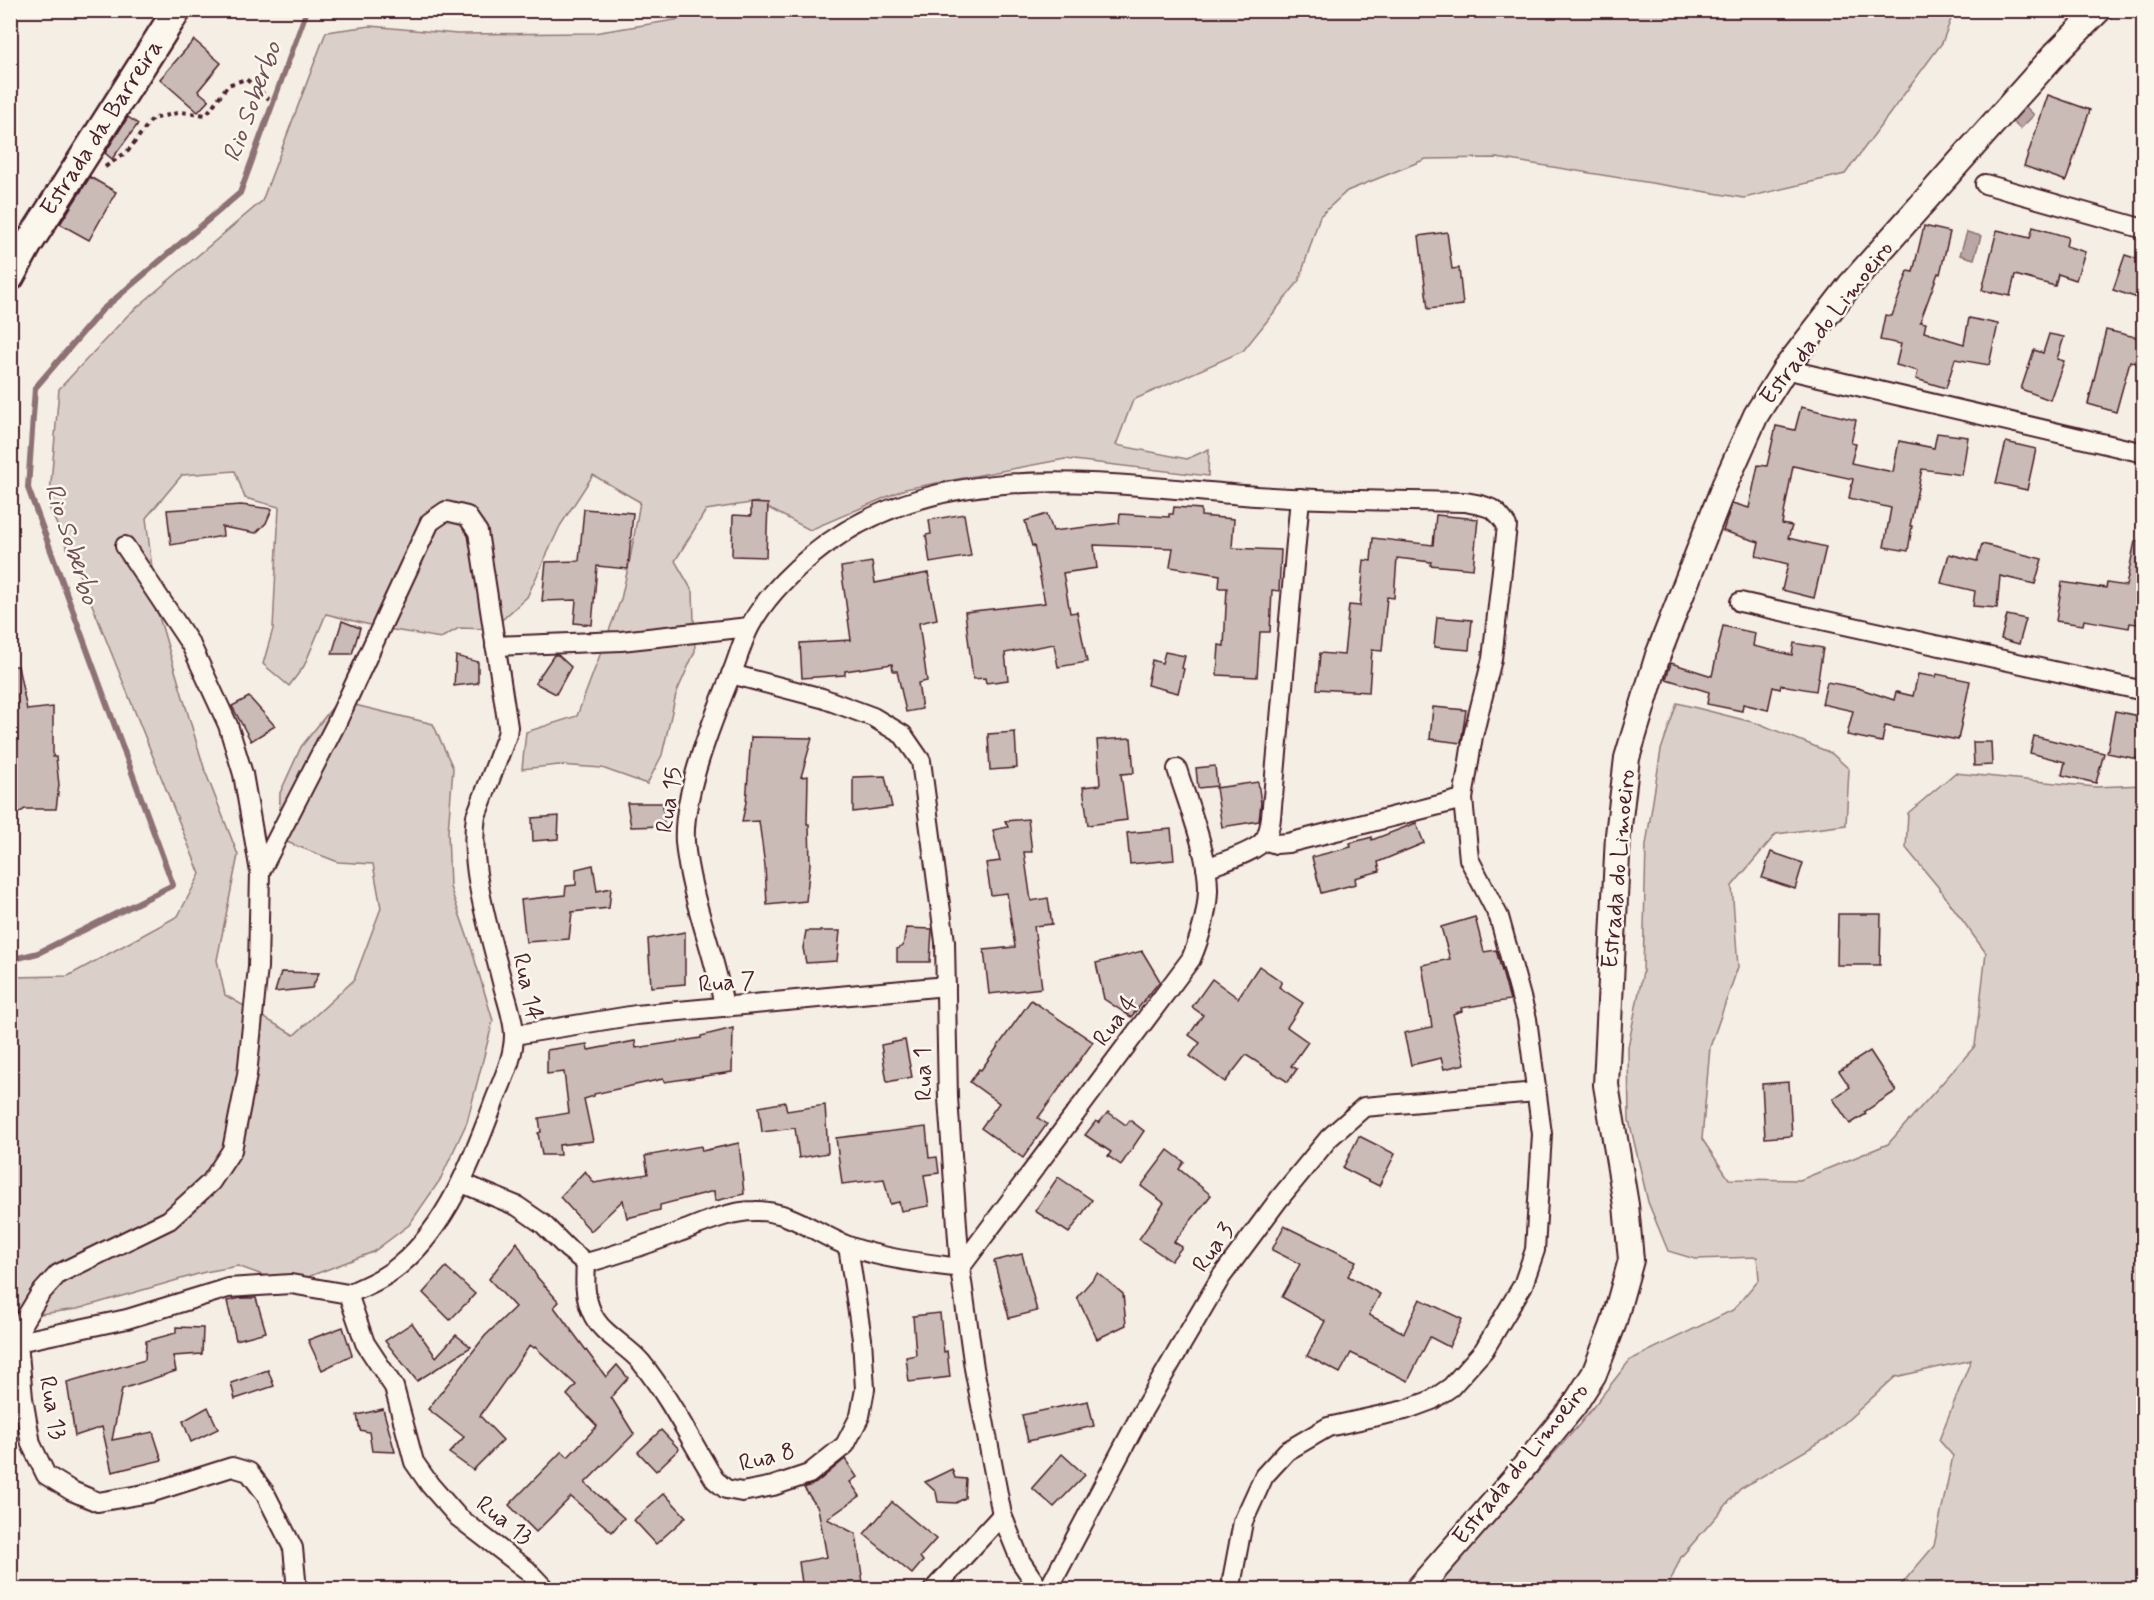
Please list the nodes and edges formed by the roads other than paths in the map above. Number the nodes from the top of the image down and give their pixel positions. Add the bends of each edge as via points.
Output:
1 (177, 10) edge
2 (2099, 10) edge
3 (1985, 184) dead end
4 (2144, 229) edge
5 (10, 277) edge
6 (1785, 369) junction
7 (2144, 453) edge
8 (1300, 498) junction
9 (125, 546) dead end
10 (1740, 602) dead end
11 (749, 627) junction
12 (495, 646) junction
13 (732, 674) junction
14 (2144, 691) edge
15 (1177, 769) dead end
16 (1462, 799) junction
17 (1264, 840) junction
18 (1206, 868) junction
19 (260, 872) junction
20 (946, 986) junction
21 (724, 1007) junction
22 (514, 1035) junction
23 (1536, 1092) junction
24 (462, 1183) junction
25 (848, 1246) junction
26 (586, 1263) junction
27 (960, 1268) junction
28 (348, 1294) junction
29 (18, 1342) junction
30 (1002, 1515) junction
31 (297, 1590) edge
32 (546, 1590) edge
33 (933, 1590) edge
34 (1040, 1590) edge
35 (1048, 1590) edge
36 (1233, 1590) edge
37 (1417, 1590) edge

1 - 5 main road, Estrada da Barreira
2 - 6 street, Estrada do Limoeiro via 1850,285
3 - 4 street
6 - 7 street
6 - 37 street, Estrada do Limoeiro via 1756,415 1724,486 1658,655 1628,758 1618,836 1606,1085 1631,1260 1613,1326 1594,1374 1573,1407
8 - 11 street, Rua 15 via 1060,482 996,484 925,496 874,514 830,540 788,575
8 - 16 street, Rua 15 via 1465,502 1499,513 1507,526 1492,659
8 - 17 street via 1273,797
9 - 19 street via 191,645 228,725 243,774
10 - 14 street
11 - 12 street via 621,641
11 - 13 street, Rua 15
12 - 19 street, Rua 14 via 478,532 467,516 446,511 430,522 336,724
12 - 22 street, Rua 14 via 508,728 474,830 477,870
13 - 20 street, Rua 1 via 822,698 873,717 903,735 921,761 945,942
13 - 21 street, Rua 15 via 718,703 697,770 685,842
15 - 18 street, Rua 4
16 - 17 street via 1288,843
16 - 23 street, Rua 15 via 1469,860 1499,917 1527,1019
17 - 18 street
18 - 27 street, Rua 4 via 1205,915 1191,959
19 - 29 street via 258,967 247,1075 232,1150 211,1182 169,1220 58,1274 23,1322
20 - 21 street, Rua 7
20 - 27 street, Rua 1 via 948,1098
21 - 22 street, Rua 7 via 636,1015
22 - 24 street, Rua 14 via 508,1063
23 - 35 street, Rua 3 via 1364,1107 1329,1137 1221,1277 1142,1412
23 - 36 street, Rua 15 via 1542,1134 1535,1250 1523,1285 1484,1350 1450,1387 1432,1400 1328,1427 1287,1451 1264,1476 1243,1522
24 - 26 street via 517,1206
24 - 28 street via 433,1229 400,1265
25 - 26 street via 788,1217 755,1210 734,1213
25 - 26 street, Rua 8 via 862,1339 865,1389 860,1416 845,1445 809,1474 742,1492 726,1489 716,1480 640,1361 592,1315 585,1292
25 - 27 street
27 - 30 street, Rua 1
28 - 29 street via 291,1284 228,1288 127,1319
28 - 32 street, Rua 13 via 365,1343 394,1387 414,1462 458,1517 527,1570
29 - 31 street, Rua 13 via 31,1444 46,1475 98,1502 150,1493 232,1467 249,1472 265,1493 294,1548
30 - 33 street
30 - 34 street, Rua 1 via 1021,1562

